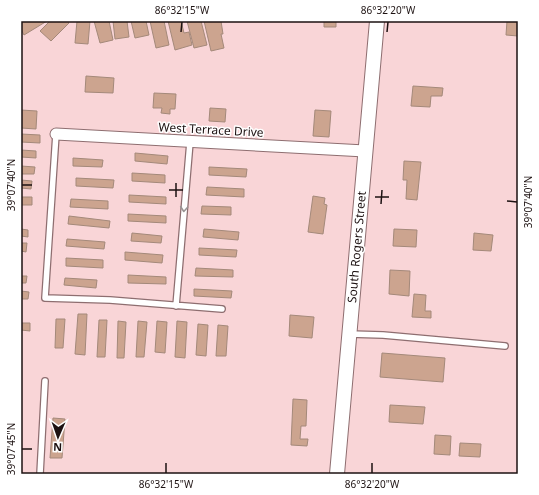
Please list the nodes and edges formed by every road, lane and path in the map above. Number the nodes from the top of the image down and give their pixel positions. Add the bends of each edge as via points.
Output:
1 (377, 21) edge
2 (56, 134) joint
3 (190, 142) junction
4 (365, 151) junction
5 (176, 306) junction
6 (222, 309) dead end
7 (349, 334) junction
8 (505, 346) dead end
9 (45, 381) dead end
10 (40, 474) edge
11 (338, 474) edge

1 - 4 street, South Rogers Street
2 - 3 street, West Terrace Drive
2 - 5 lane via 46,298
3 - 4 street, West Terrace Drive
3 -> 5 lane
4 - 7 street, South Rogers Street
5 - 6 lane
7 - 8 lane
7 - 11 street, South Rogers Street
9 - 10 lane

